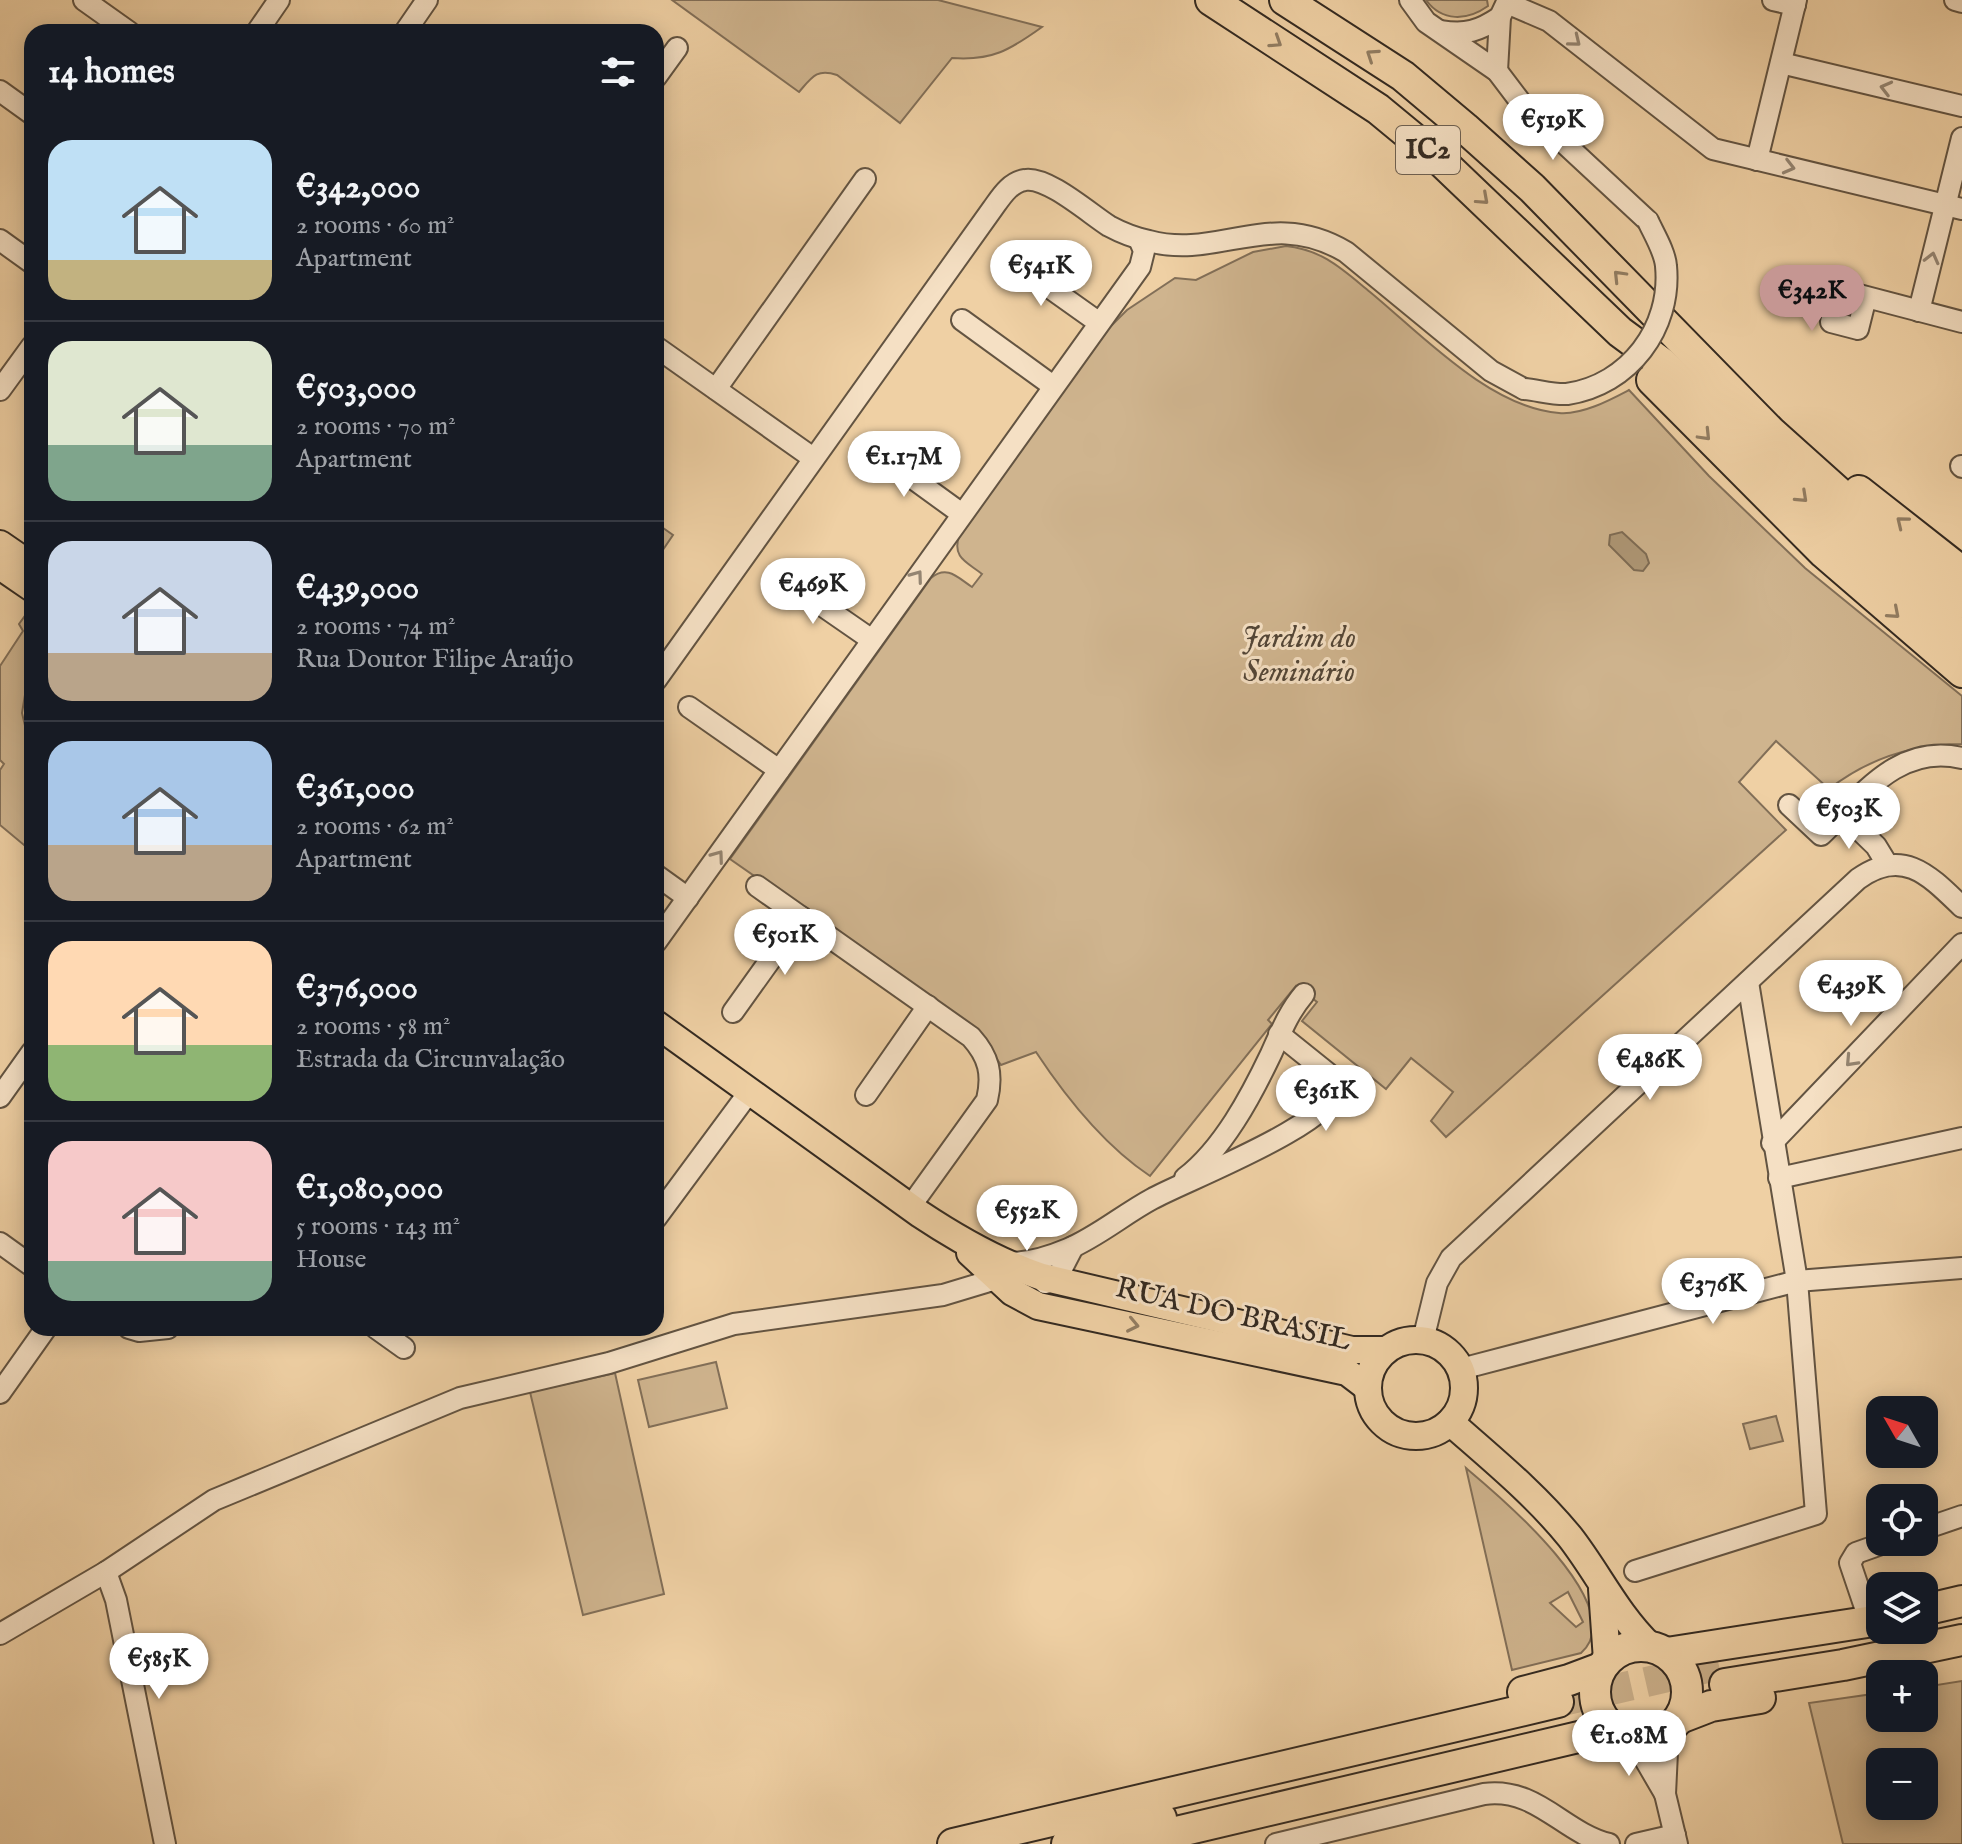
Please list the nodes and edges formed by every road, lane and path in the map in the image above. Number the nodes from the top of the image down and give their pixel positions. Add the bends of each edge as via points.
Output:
1 (84, 0) edge
2 (279, 0) edge
3 (427, 0) edge
4 (1211, 0) edge
5 (1285, 0) edge
6 (1410, 0) edge
7 (1773, 0) edge
8 (1955, 0) edge
9 (1962, 2) edge
10 (1796, 3) edge
11 (1505, 6) edge
12 (118, 24) edge
13 (262, 24) edge
14 (410, 24) edge
15 (1441, 31) junction
16 (677, 48) dead end
17 (1781, 63) junction
18 (664, 66) edge
19 (1497, 71) junction
20 (0, 91) edge
21 (1962, 106) edge
22 (24, 108) edge
23 (1962, 138) edge
24 (1757, 160) junction
25 (865, 179) dead end
26 (1954, 207) edge
27 (1139, 239) junction
28 (0, 240) edge
29 (1200, 243) junction
30 (24, 257) edge
31 (1008, 258) dead end
32 (1140, 267) junction
33 (1866, 297) dead end
34 (1919, 311) junction
35 (962, 320) dead end
36 (1098, 322) junction
37 (1962, 322) edge
38 (1620, 332) junction
39 (664, 353) edge
40 (24, 357) edge
41 (1053, 386) junction
42 (716, 389) junction
43 (0, 390) edge
44 (1771, 432) junction
45 (871, 448) dead end
46 (813, 458) junction
47 (962, 514) junction
48 (0, 544) edge
49 (24, 560) edge
50 (0, 566) edge
51 (1962, 572) edge
52 (778, 575) dead end
53 (24, 582) edge
54 (1962, 603) edge
55 (1962, 638) edge
56 (872, 640) junction
57 (664, 669) edge
58 (1962, 672) edge
59 (689, 707) dead end
60 (1962, 758) edge
61 (779, 770) junction
62 (1789, 805) dead end
63 (1843, 814) junction
64 (1887, 864) junction
65 (664, 881) edge
66 (757, 886) dead end
67 (688, 898) junction
68 (1962, 907) edge
69 (801, 917) junction
70 (664, 931) edge
71 (1962, 944) edge
72 (1748, 982) junction
73 (1304, 994) dead end
74 (928, 1006) junction
75 (733, 1012) dead end
76 (664, 1030) edge
77 (1279, 1034) junction
78 (24, 1063) edge
79 (750, 1091) junction
80 (866, 1095) dead end
81 (0, 1097) edge
82 (1230, 1124) junction
83 (1962, 1138) edge
84 (1772, 1143) junction
85 (1253, 1152) junction
86 (1779, 1178) junction
87 (1173, 1187) junction
88 (664, 1202) edge
89 (910, 1207) junction
90 (0, 1243) edge
91 (24, 1257) edge
92 (1054, 1268) junction
93 (1962, 1268) edge
94 (1002, 1271) junction
95 (1797, 1281) junction
96 (1057, 1309) junction
97 (40, 1336) edge
98 (387, 1336) edge
99 (1423, 1340) junction
100 (404, 1348) dead end
101 (1386, 1350) junction
102 (1461, 1369) junction
103 (1368, 1388) junction
104 (0, 1393) edge
105 (1450, 1422) junction
106 (1962, 1516) edge
107 (1938, 1524) edge
108 (1866, 1549) edge
109 (1635, 1571) dead end
110 (106, 1572) junction
111 (1602, 1589) junction
112 (1866, 1600) edge
113 (1962, 1601) edge
114 (1938, 1607) edge
115 (1962, 1620) edge
116 (1866, 1622) edge
117 (1938, 1626) edge
118 (0, 1634) edge
119 (1962, 1640) edge
120 (1866, 1642) edge
121 (1658, 1650) junction
122 (1962, 1659) edge
123 (1604, 1664) junction
124 (1938, 1665) edge
125 (1866, 1679) edge
126 (1560, 1712) tunnel mouth
127 (1674, 1724) junction
128 (1624, 1735) junction
129 (1665, 1794) junction
130 (1059, 1832) edge
131 (1676, 1839) edge
132 (165, 1844) edge
133 (953, 1844) edge
134 (1120, 1844) edge
135 (1276, 1844) edge
136 (1609, 1844) edge
137 (1636, 1844) edge

1 - 12 street
2 - 13 street
3 - 14 street
4 -> 38 highway, IC2 via 1378,109 1504,218
44 -> 5 highway, IC2 via 1532,188 1465,128 1403,76
6 - 15 street via 1426,22
7 - 10 street
8 - 9 street
10 - 17 street
11 - 15 street via 1482,29 1462,34
11 - 19 street
11 -> 24 street via 1549,21 1713,149
15 - 19 street
16 - 18 street
21 -> 17 street
17 - 24 street
19 - 29 street, bridge via 1522,104 1648,221 1666,265 1663,315 1639,357 1606,382 1566,394 1524,389 1491,371 1326,241 1299,233 1269,233
20 - 22 street
23 - 26 street
24 -> 26 street
25 - 42 street
34 -> 26 street
27 - 29 street
27 - 32 street via 1144,251
27 - 46 street via 1043,183 1015,184
28 - 30 street
29 - 32 street
31 - 36 street
32 - 36 street
33 - 34 street
34 - 37 street
35 - 41 street
36 - 41 street
38 -> 55 highway, IC2 via 1662,363
38 -> 58 highway via 1649,378 1735,466 1824,553
39 - 42 street
40 - 43 street
41 - 47 street
42 - 46 street
51 -> 44 highway via 1883,507
44 - 54 highway, IC2
45 - 47 street
46 - 57 street
56 -> 47 street
48 - 49 main road
50 - 53 main road
52 - 56 street
56 - 61 street
59 - 61 street
60 - 63 street via 1929,755 1903,762
67 -> 61 street
62 - 63 street via 1821,835
63 - 64 street
64 - 68 street via 1922,872
64 - 72 street via 1856,881
65 - 67 street
66 - 69 street
67 - 70 street
69 - 74 street
69 - 75 street
71 -> 84 street
72 - 84 street
72 - 99 street via 1451,1258 1437,1283
73 - 77 street
74 - 80 street
74 - 89 street via 983,1051 991,1080 987,1100
76 - 79 main road, RUA DO BRASIL
77 - 82 street
77 - 85 street via 1341,1086 1318,1111
78 - 81 street
79 - 88 street
79 - 89 main road, RUA DO BRASIL
82 - 85 street via 1237,1140
82 - 87 street via 1203,1161
83 - 86 street
84 - 86 street
85 - 87 street
86 - 95 street
87 - 92 street
89 - 94 main road, RUA DO BRASIL
90 - 91 street
92 - 94 main road, RUA DO BRASIL
92 - 96 street
92 - 101 main road, RUA DO BRASIL via 1352,1350
93 - 95 street
94 - 96 main road, RUA DO BRASIL via 1026,1301
94 - 110 street via 943,1295 734,1324 609,1363 460,1398 214,1500
95 - 102 street
95 - 109 street via 1816,1514
96 -> 103 main road, RUA DO BRASIL via 1347,1372
97 - 104 street
98 - 100 street
99 - 101 main road
99 - 102 main road via 1451,1354
101 - 103 main road via 1372,1369
102 - 105 main road via 1463,1397
103 - 105 main road via 1382,1422 1397,1432 1434,1433
105 - 111 main road via 1536,1499 1572,1540
106 - 107 street
108 - 112 street via 1850,1563
110 - 118 street
110 - 132 street
111 - 121 main road
111 - 123 main road
113 - 114 highway
115 - 117 highway
116 - 121 highway
119 - 120 highway via 1843,1665 1723,1674
121 - 123 highway via 1619,1651
121 - 127 highway via 1680,1666 1687,1682 1687,1701
122 - 124 highway
123 - 128 highway via 1595,1685 1595,1703 1603,1719
123 - 130 highway via 1569,1680 1131,1786
125 - 127 highway via 1722,1704
126 - 130 highway via 1158,1799
127 - 128 highway via 1651,1738
127 - 129 street
128 - 129 street
128 - 134 highway via 1587,1735
129 - 131 street
130 - 133 highway
131 - 137 street
135 - 136 street via 1494,1793 1534,1801 1582,1834

